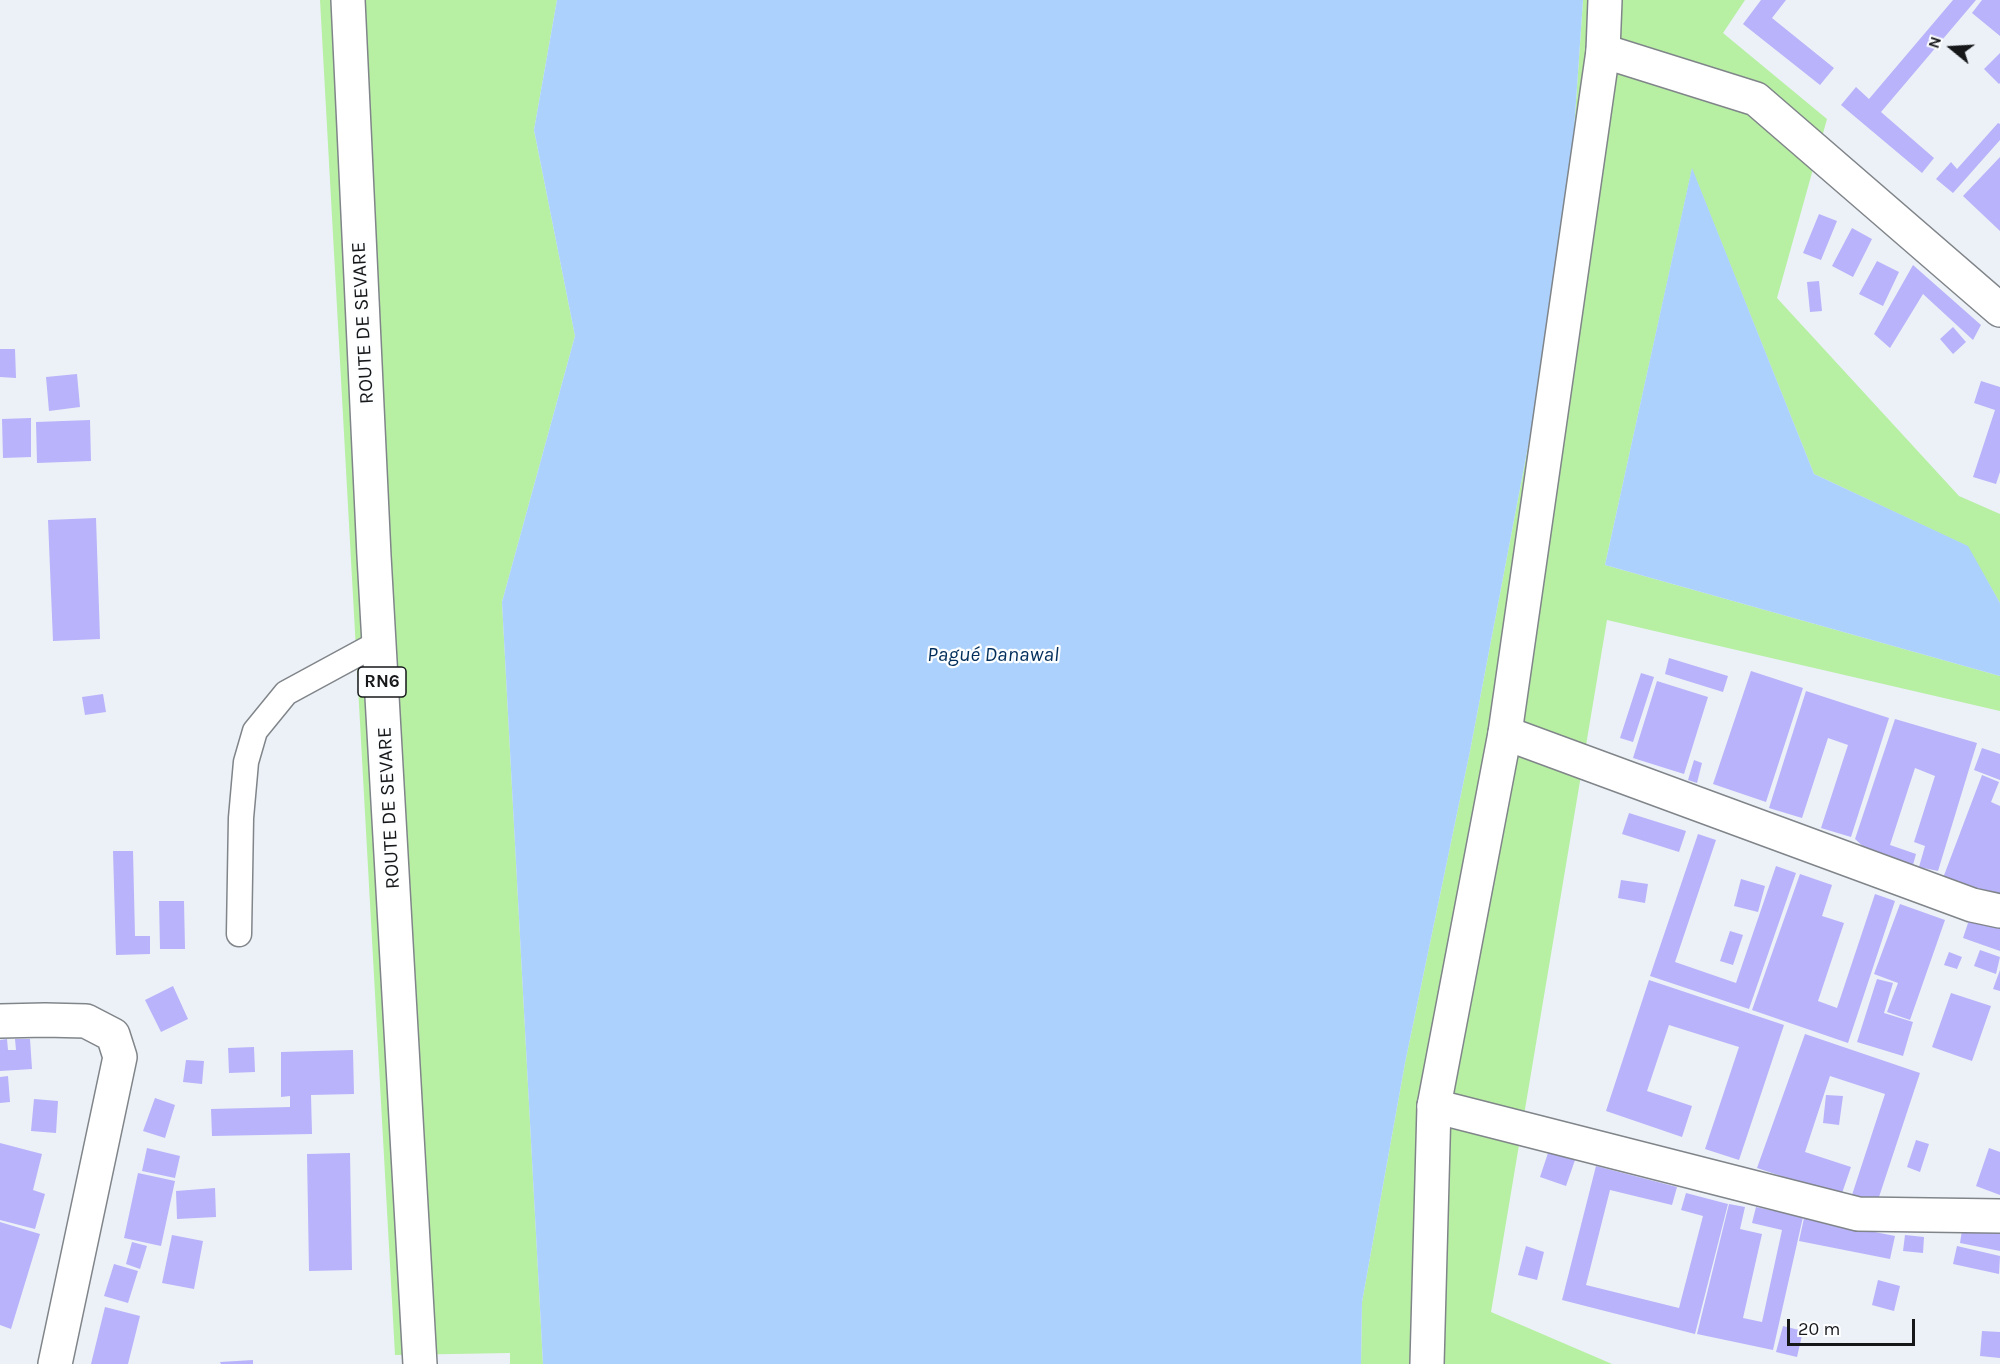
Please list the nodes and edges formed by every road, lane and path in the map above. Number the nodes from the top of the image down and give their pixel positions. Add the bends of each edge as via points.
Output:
1 (348, 0) edge
2 (1605, 0) edge
3 (1603, 51) junction
4 (2000, 310) edge
5 (380, 642) junction
6 (1505, 733) junction
7 (2000, 911) edge
8 (239, 934) dead end
9 (0, 1022) edge
10 (1434, 1106) junction
11 (2000, 1216) edge
12 (55, 1364) edge
13 (420, 1364) edge
14 (1427, 1364) edge

1 - 5 street, ROUTE DE SEVARE / RN6
2 - 3 street
3 - 4 street via 1756,99
3 - 6 street
5 - 8 lane via 286,693 255,731 246,762
5 - 13 street, ROUTE DE SEVARE / RN6
6 - 7 street via 1972,905
6 - 10 street
9 - 12 street via 86,1021 113,1035 120,1057
10 - 11 street via 1858,1214
10 - 14 street

